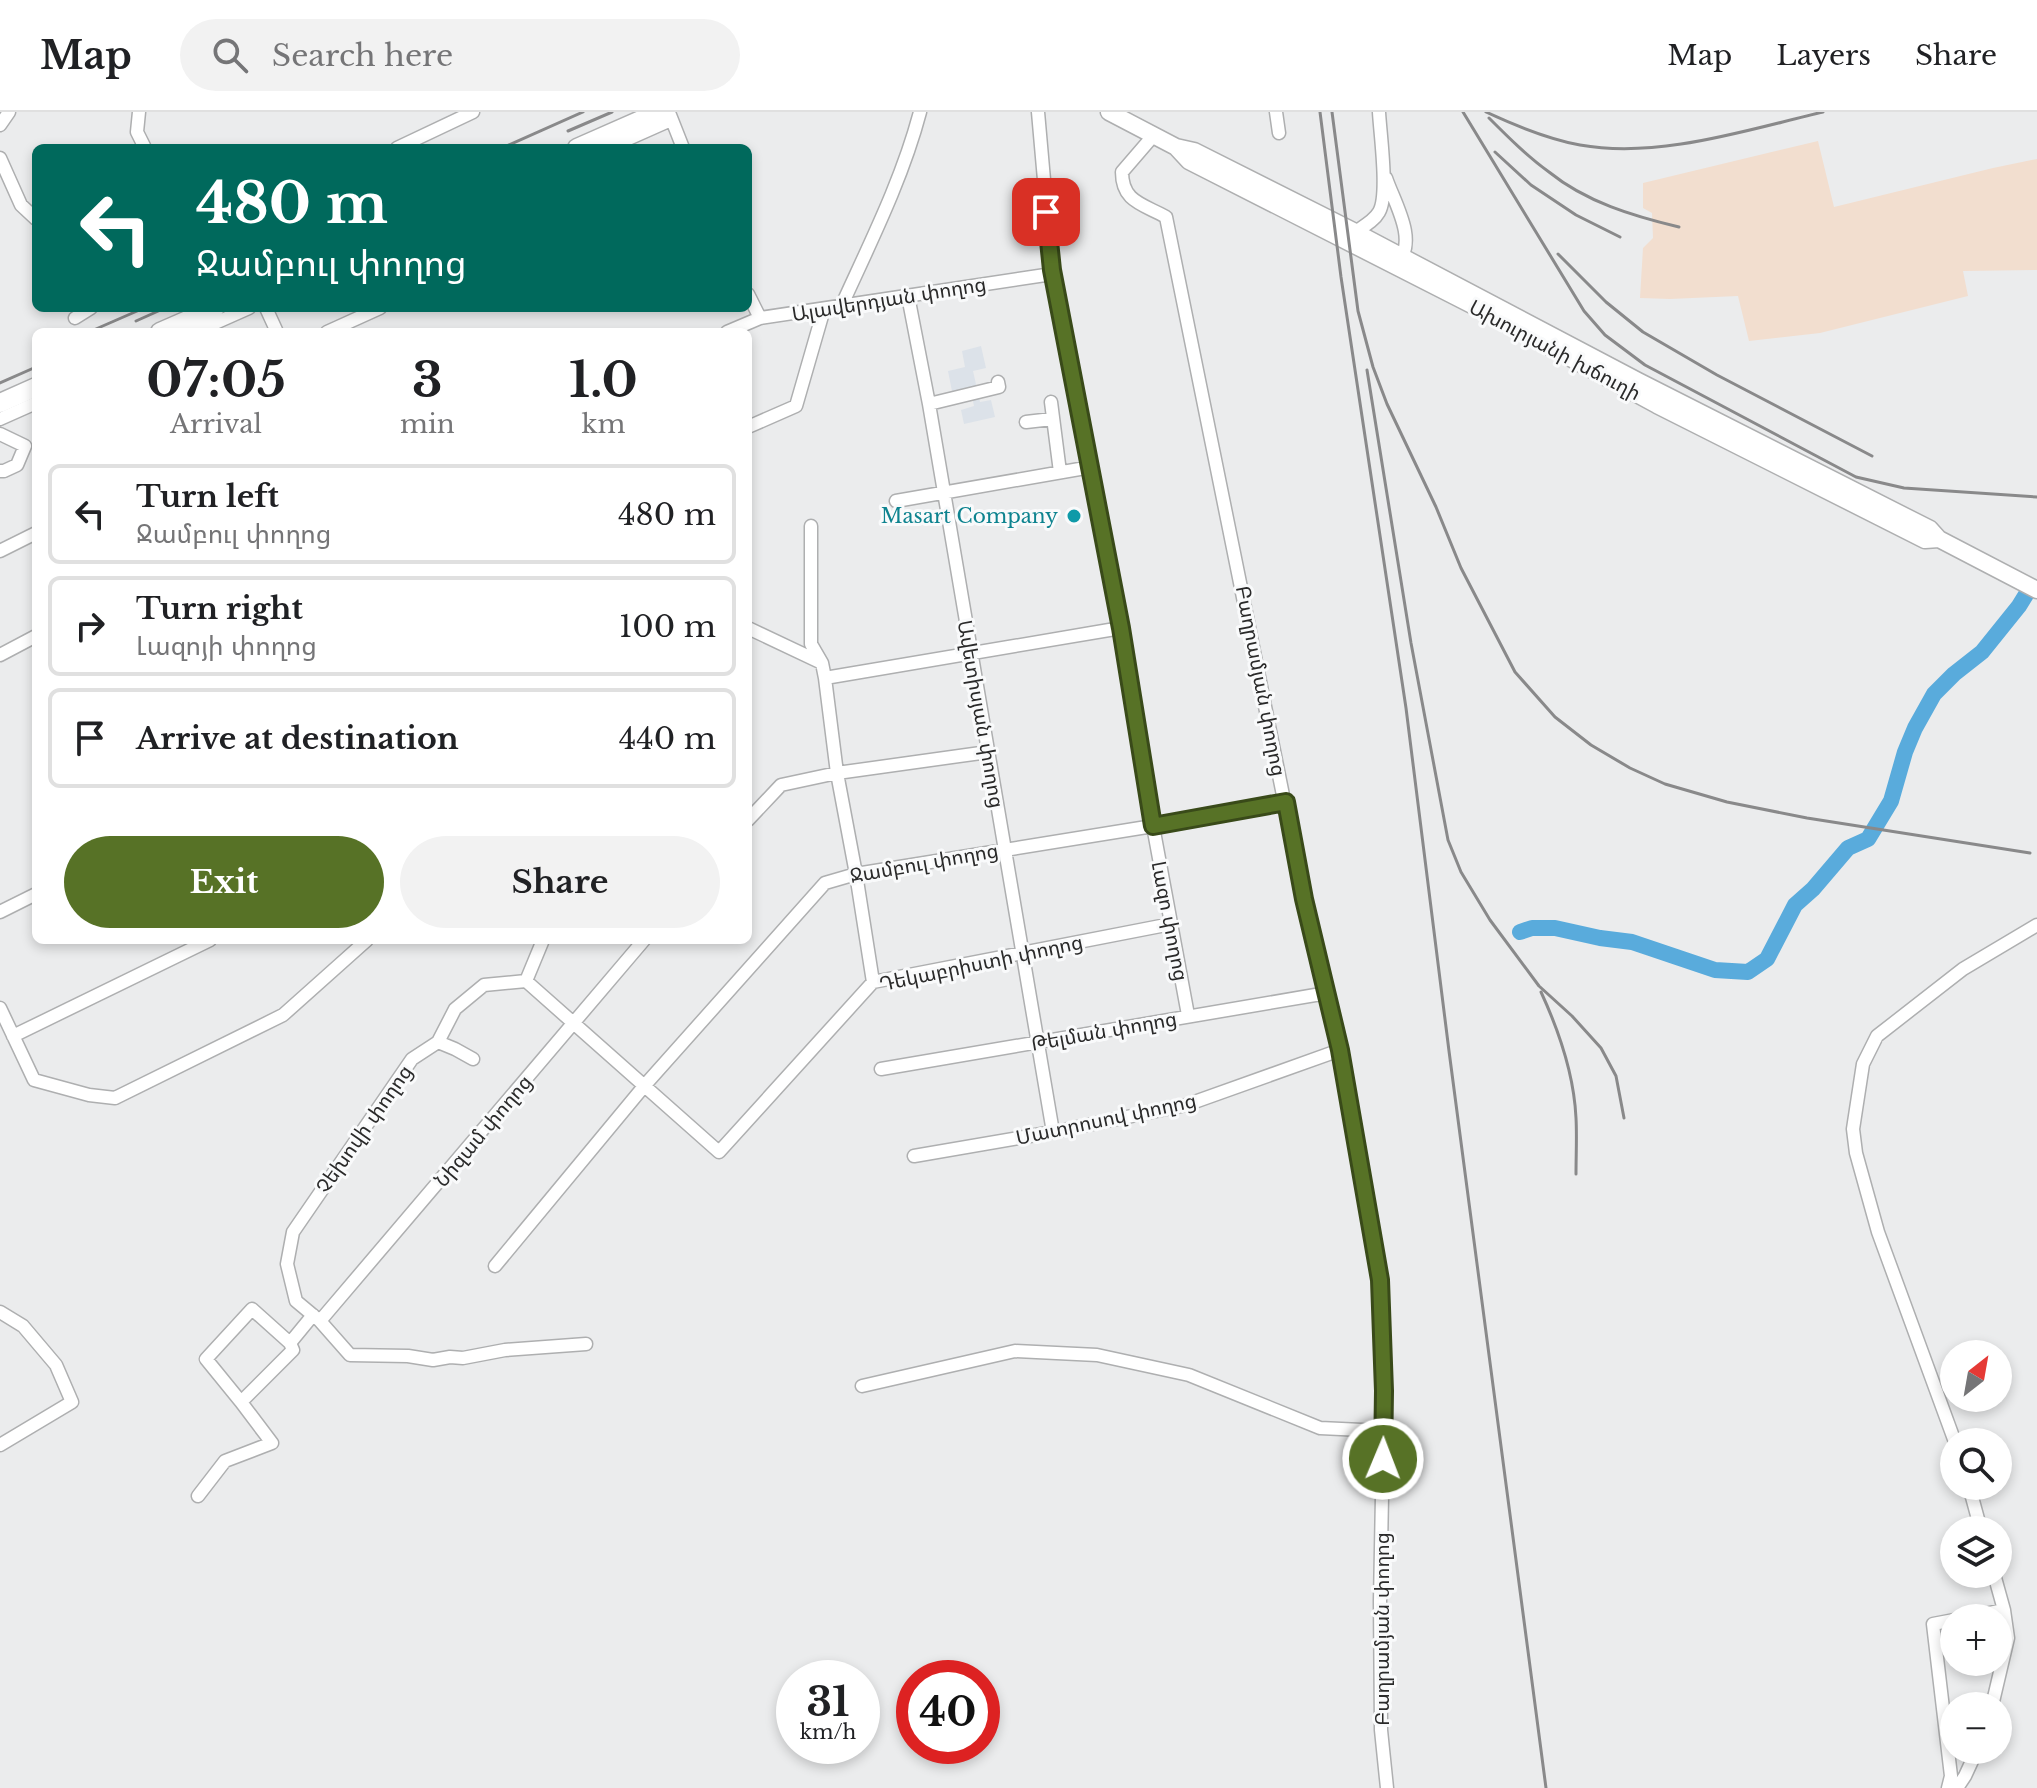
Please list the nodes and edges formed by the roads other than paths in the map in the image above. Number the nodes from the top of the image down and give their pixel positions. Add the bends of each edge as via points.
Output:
1 (9, 112) edge
2 (139, 112) edge
3 (473, 112) edge
4 (920, 112) edge
5 (1038, 112) edge
6 (1109, 112) edge
7 (1276, 112) edge
8 (1379, 112) edge
9 (666, 115) edge
10 (0, 125) edge
11 (1279, 133) dead end
12 (1153, 136) junction
13 (143, 144) edge
14 (405, 144) edge
15 (588, 144) edge
16 (615, 144) edge
17 (681, 144) edge
18 (1176, 147) junction
19 (0, 158) edge
20 (1383, 172) junction
21 (32, 215) edge
22 (1355, 232) junction
23 (1399, 261) junction
24 (1052, 274) junction
25 (908, 296) junction
26 (752, 302) edge
27 (841, 307) junction
28 (824, 309) junction
29 (85, 312) edge
30 (206, 312) edge
31 (240, 312) edge
32 (371, 312) edge
33 (75, 318) dead end
34 (760, 318) junction
35 (169, 328) edge
36 (204, 328) edge
37 (336, 328) edge
38 (736, 328) edge
39 (998, 382) dead end
40 (32, 389) edge
41 (1051, 402) dead end
42 (0, 403) edge
43 (929, 404) junction
44 (32, 405) edge
45 (0, 419) edge
46 (1052, 419) junction
47 (1026, 422) dead end
48 (752, 425) edge
49 (0, 434) edge
50 (30, 443) edge
51 (1091, 467) junction
52 (0, 471) edge
53 (1060, 472) junction
54 (944, 494) junction
55 (896, 501) dead end
56 (811, 526) dead end
57 (32, 535) edge
58 (0, 551) edge
59 (2037, 590) edge
60 (1121, 628) junction
61 (752, 634) edge
62 (32, 638) edge
63 (971, 652) junction
64 (0, 655) edge
65 (822, 663) junction
66 (825, 678) junction
67 (988, 752) junction
68 (837, 773) junction
69 (1286, 802) junction
70 (752, 816) edge
71 (1153, 826) junction
72 (1004, 848) junction
73 (856, 874) junction
74 (32, 896) edge
75 (0, 912) edge
76 (1171, 924) junction
77 (2037, 926) edge
78 (202, 944) edge
79 (363, 944) edge
80 (541, 944) edge
81 (641, 944) edge
82 (1022, 953) junction
83 (526, 981) junction
84 (873, 982) junction
85 (1327, 993) junction
86 (0, 1008) edge
87 (1188, 1015) junction
88 (574, 1023) junction
89 (13, 1036) junction
90 (438, 1042) junction
91 (1037, 1043) junction
92 (1340, 1050) junction
93 (473, 1059) dead end
94 (881, 1069) dead end
95 (645, 1085) junction
96 (1053, 1132) junction
97 (914, 1156) dead end
98 (495, 1266) dead end
99 (0, 1312) edge
100 (316, 1318) junction
101 (290, 1343) junction
102 (586, 1344) dead end
103 (862, 1386) dead end
104 (241, 1402) junction
105 (1950, 1428) edge
106 (1383, 1431) junction
107 (0, 1445) edge
108 (198, 1496) dead end
109 (1940, 1623) edge
110 (1971, 1764) edge
111 (1387, 1788) edge
112 (1948, 1788) edge
113 (1957, 1788) edge

1 - 10 street
2 - 13 street via 137,132
3 - 14 street
4 - 27 street via 901,172
5 - 24 street, Լազո փողոց
6 - 12 main road, Ախուրյանի խճուղի
7 - 11 street
8 - 20 street
9 - 15 highway
9 - 16 street
9 - 17 street
12 - 18 main road, Ախուրյանի խճուղի
12 - 69 street, Բաղրամյան փողոց via 1122,172 1122,185 1127,195 1166,217
18 - 22 main road, Ախուրյանի խճուղի via 1194,151
18 - 23 main road, Ախուրյանի խճուղի via 1189,161
19 - 21 street via 21,205
20 - 22 street via 1380,212
20 - 23 street via 1405,233
22 - 23 main road, Ախուրյանի խճուղի
23 - 59 main road, Ախուրյանի խճուղի via 1930,529 1939,539
24 - 25 street, Ալավերդյան փողոց
24 - 51 street, Լազո փողոց
25 - 27 street, Ալավերդյան փողոց
25 - 43 street, Ավետիսյան փողոց
26 - 34 street
27 - 28 street, Ալավերդյան փողոց
28 - 34 street, Ալավերդյան փողոց
28 - 48 street via 796,406
29 - 33 street
30 - 35 highway
31 - 36 street
32 - 37 street
34 - 38 street, Ալավերդյան փողոց
39 - 43 street via 999,387
40 - 42 highway
41 - 46 street
43 - 54 street, Ավետիսյան փողոց
44 - 45 street
46 - 47 street
46 - 53 street
49 - 50 street
50 - 52 street via 17,465
51 - 53 street
51 - 60 street, Լազո փողոց
53 - 54 street
54 - 55 street
54 - 63 street, Ավետիսյան փողոց
56 - 65 street via 811,644
57 - 58 street
60 - 63 street
60 - 71 street, Լազո փողոց
61 - 65 street
62 - 64 street
63 - 66 street
63 - 67 street, Ավետիսյան փողոց
65 - 66 street
66 - 68 street
67 - 68 street
67 - 72 street, Ավետիսյան փողոց
68 - 70 street via 781,785
68 - 73 street
69 - 71 street, Ջամբուլ փողոց
69 - 85 street, Բաղրամյան փողոց
71 - 72 street, Ջամբուլ փողոց
71 - 76 street, Լազո փողոց
72 - 73 street, Ջամբուլ փողոց
72 - 82 street, Ավետիսյան փողոց
73 - 84 street
73 - 95 street, Ջամբուլ փողոց via 825,883
74 - 75 street
76 - 82 street, Դեկաբրիստի փողոց
76 - 87 street, Լազո փողոց
77 - 105 street via 1963,969 1877,1036 1863,1064 1858,1091 1853,1129 1863,1179
78 - 89 street
79 - 89 street via 283,1015 115,1098 34,1080
80 - 83 street
81 - 88 street, Նիզամ փողոց
82 - 84 street, Դեկաբրիստի փողոց
82 - 91 street, Ավետիսյան փողոց
83 - 88 street
83 - 90 street, Չեխովի փողոց via 484,985 455,1009
84 - 95 street, Դեկաբրիստի փողոց via 719,1152
85 - 87 street, Թելման փողոց
85 - 92 street, Բաղրամյան փողոց
86 - 89 street
87 - 91 street, Թելման փողոց
88 - 95 street
88 - 100 street, Նիզամ փողոց
90 - 93 street
90 - 100 street, Չեխովի փողոց via 412,1059 293,1232 287,1264 296,1301
91 - 94 street, Թելման փողոց
91 - 96 street, Ավետիսյան փողոց
92 - 96 street, Մատրոսով փողոց via 1186,1105
92 - 106 street, Բաղրամյան փողոց via 1380,1280
95 - 98 street, Ջամբուլ փողոց
96 - 97 street, Մատրոսով փողոց
99 - 107 street via 23,1326 56,1365 72,1402
100 - 101 street, Նիզամ փողոց
100 - 102 street, Չեխովի փողոց via 350,1355 433,1360
101 - 104 street, Նիզամ փողոց via 293,1350
101 - 104 street via 252,1309 206,1359
103 - 106 street via 1015,1351 1097,1355 1189,1375 1320,1428
104 - 108 street via 272,1443 225,1461
106 - 111 street, Բաղրամյան փողոց via 1381,1730
109 - 112 street via 1933,1624 1951,1776
110 - 113 street

